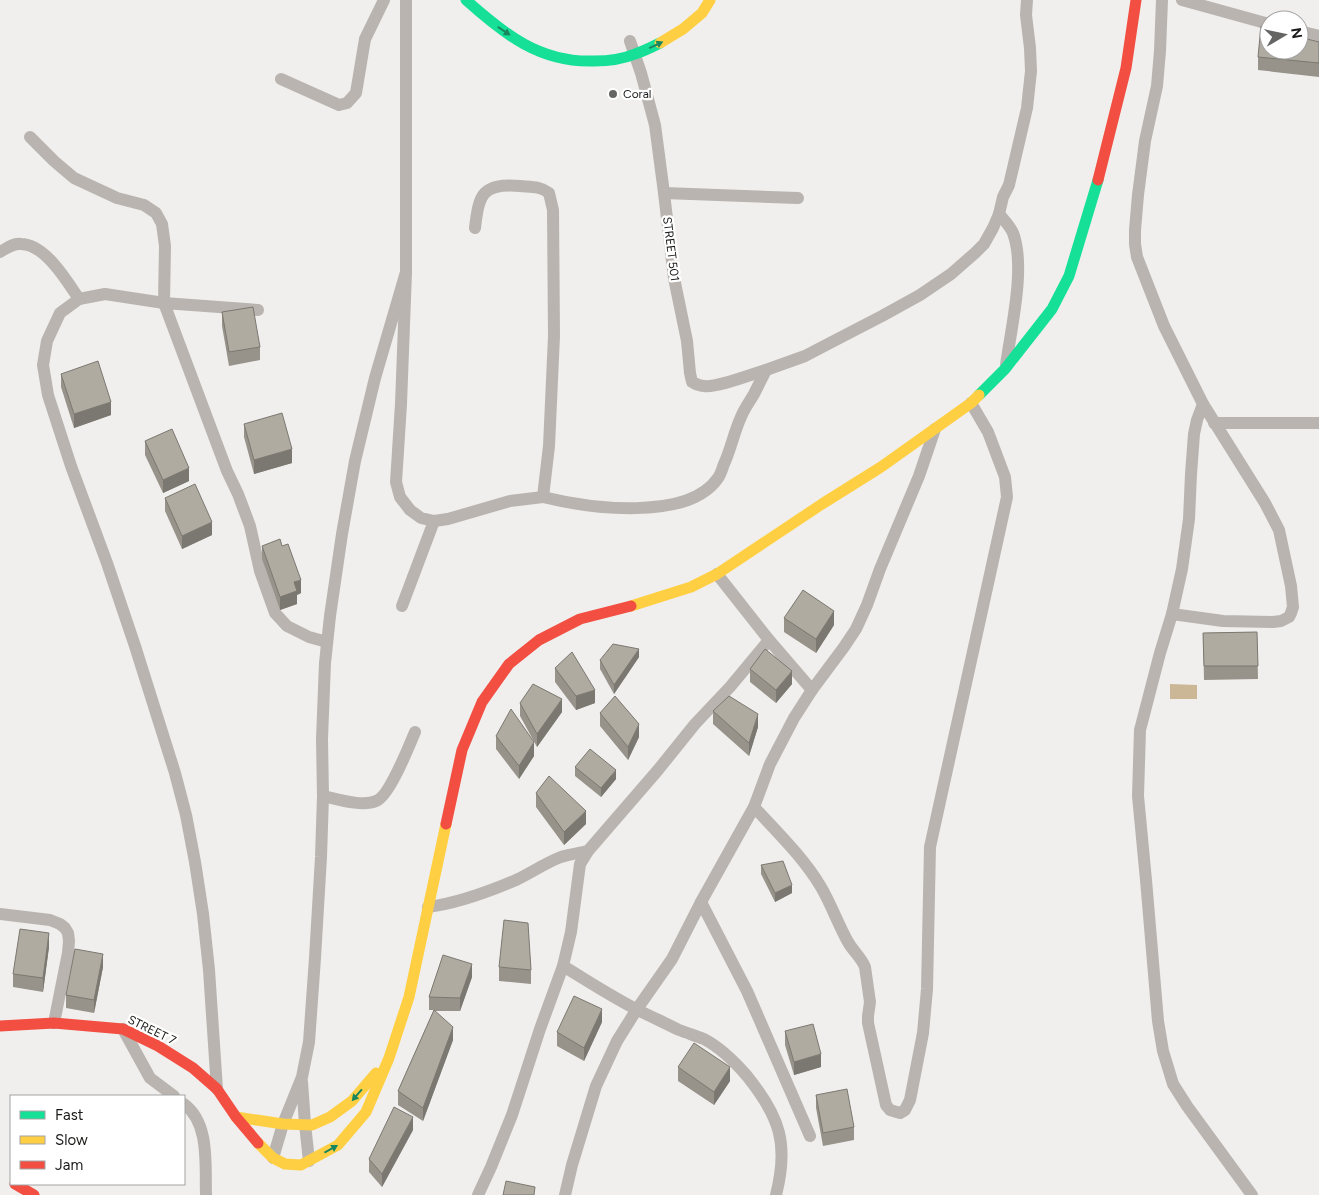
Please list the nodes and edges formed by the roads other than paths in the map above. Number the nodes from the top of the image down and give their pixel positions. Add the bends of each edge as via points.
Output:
1 (384, 0) edge
2 (406, 0) edge
3 (466, 0) edge
4 (710, 0) edge
5 (1027, 0) edge
6 (1136, 0) edge
7 (1162, 0) edge
8 (1182, 0) edge
9 (1259, 21) edge
10 (633, 40) joint
11 (616, 45) dead end
12 (634, 55) junction
13 (281, 79) dead end
14 (30, 137) dead end
15 (664, 192) junction
16 (798, 198) dead end
17 (998, 214) junction
18 (474, 228) dead end
19 (0, 252) edge
20 (406, 272) junction
21 (79, 299) junction
22 (164, 303) junction
23 (258, 310) dead end
24 (1005, 369) junction
25 (766, 370) junction
26 (971, 403) junction
27 (1203, 404) junction
28 (1214, 423) junction
29 (1319, 423) edge
30 (935, 429) junction
31 (543, 497) junction
32 (434, 521) junction
33 (717, 574) junction
34 (402, 606) dead end
35 (1172, 614) junction
36 (769, 640) junction
37 (327, 642) junction
38 (812, 690) junction
39 (415, 732) dead end
40 (323, 796) junction
41 (754, 807) junction
42 (588, 851) junction
43 (701, 902) junction
44 (428, 907) junction
45 (0, 914) edge
46 (563, 966) junction
47 (637, 1010) junction
48 (54, 1023) junction
49 (0, 1026) edge
50 (123, 1029) junction
51 (389, 1058) junction
52 (302, 1077) junction
53 (217, 1090) junction
54 (173, 1095) edge
55 (185, 1105) edge
56 (236, 1117) junction
57 (283, 1124) junction
58 (305, 1124) junction
59 (810, 1136) dead end
60 (273, 1158) junction
61 (309, 1161) junction
62 (16, 1185) edge
63 (34, 1195) edge
64 (206, 1195) edge
65 (478, 1195) edge
66 (565, 1195) edge
67 (776, 1195) edge
68 (1252, 1195) edge

1 - 13 street via 365,39 356,93 347,103 338,105
2 - 20 street
3 -> 12 main road via 498,27 540,53 577,62 607,61
12 -> 4 main road via 683,29 702,13
5 - 17 street via 1031,71 1027,108
6 - 24 main road via 1126,68 1103,164 1069,276 1052,309
7 - 27 street via 1157,86 1145,141 1135,244 1164,326
8 - 9 street
10 - 11 main road
10 - 12 street, STREET 501
12 - 15 street, STREET 501 via 654,125
14 - 22 street via 74,178 156,213 162,224 165,246
15 - 16 street
15 - 25 street, STREET 501 via 674,278 692,382 715,386
17 - 24 street via 1012,231 1018,269
17 - 25 street via 984,244 976,253 920,295 805,356
18 - 31 street via 479,201 494,186 538,188 550,193 553,210 554,336
19 - 21 street via 11,245 34,247 60,273
20 - 32 street via 396,482 400,497 410,510 421,518
20 - 37 street via 355,461
21 - 22 street via 105,294
21 - 53 street via 60,314 47,341 43,365 48,395 132,636 186,815 203,914
22 - 23 street
22 - 37 street via 250,526 260,571 275,612 287,626
24 - 26 main road
25 - 31 street via 741,416 719,478 692,498 671,505 615,508
26 - 30 main road
26 - 41 street via 988,432 1005,477 1007,497 930,847 923,1033 910,1100 900,1113 886,1105 868,1023 870,1002 863,962 850,945 810,871
27 - 28 street
27 - 35 street via 1194,434 1189,519
28 - 29 street
28 - 35 street via 1279,530 1290,576 1293,607 1289,617 1273,622 1223,621
30 - 33 main road
30 - 38 street via 867,606 856,629
31 - 32 street via 510,501
32 - 34 street
33 - 36 street
33 - 44 main road via 658,598 580,619 539,640 509,664 482,702 462,750
35 - 68 street via 1140,730 1138,761 1138,796 1158,1021 1173,1084
36 - 38 street
36 - 42 street
37 - 40 street
38 - 41 street via 770,764
39 - 40 street via 387,791 377,801 358,803
40 - 52 street via 309,1042
41 - 43 street
42 - 44 street via 563,856 475,896
42 - 46 street via 580,864
43 - 47 street via 672,959
43 - 59 street via 747,991
44 - 51 main road via 409,997
45 - 48 street via 50,920 60,924 68,933 68,953
46 - 47 street
46 - 65 street via 512,1115
47 - 66 street via 617,1041 596,1086
47 - 67 street via 715,1046 728,1055 759,1091 779,1131 782,1157
48 - 49 main road, STREET 7
48 - 50 main road, STREET 7
50 - 53 main road, STREET 7 via 193,1068
50 - 54 street via 150,1078
51 -> 58 main road via 352,1101 330,1117
61 -> 51 main road via 338,1145 366,1112
52 - 57 street
52 - 58 street
53 - 56 main road, STREET 7
55 - 64 street via 201,1127
56 - 57 main road
56 - 60 main road, STREET 7
57 - 58 main road
57 - 60 street
58 - 61 street
60 - 61 main road via 285,1164 300,1165
62 - 63 main road

